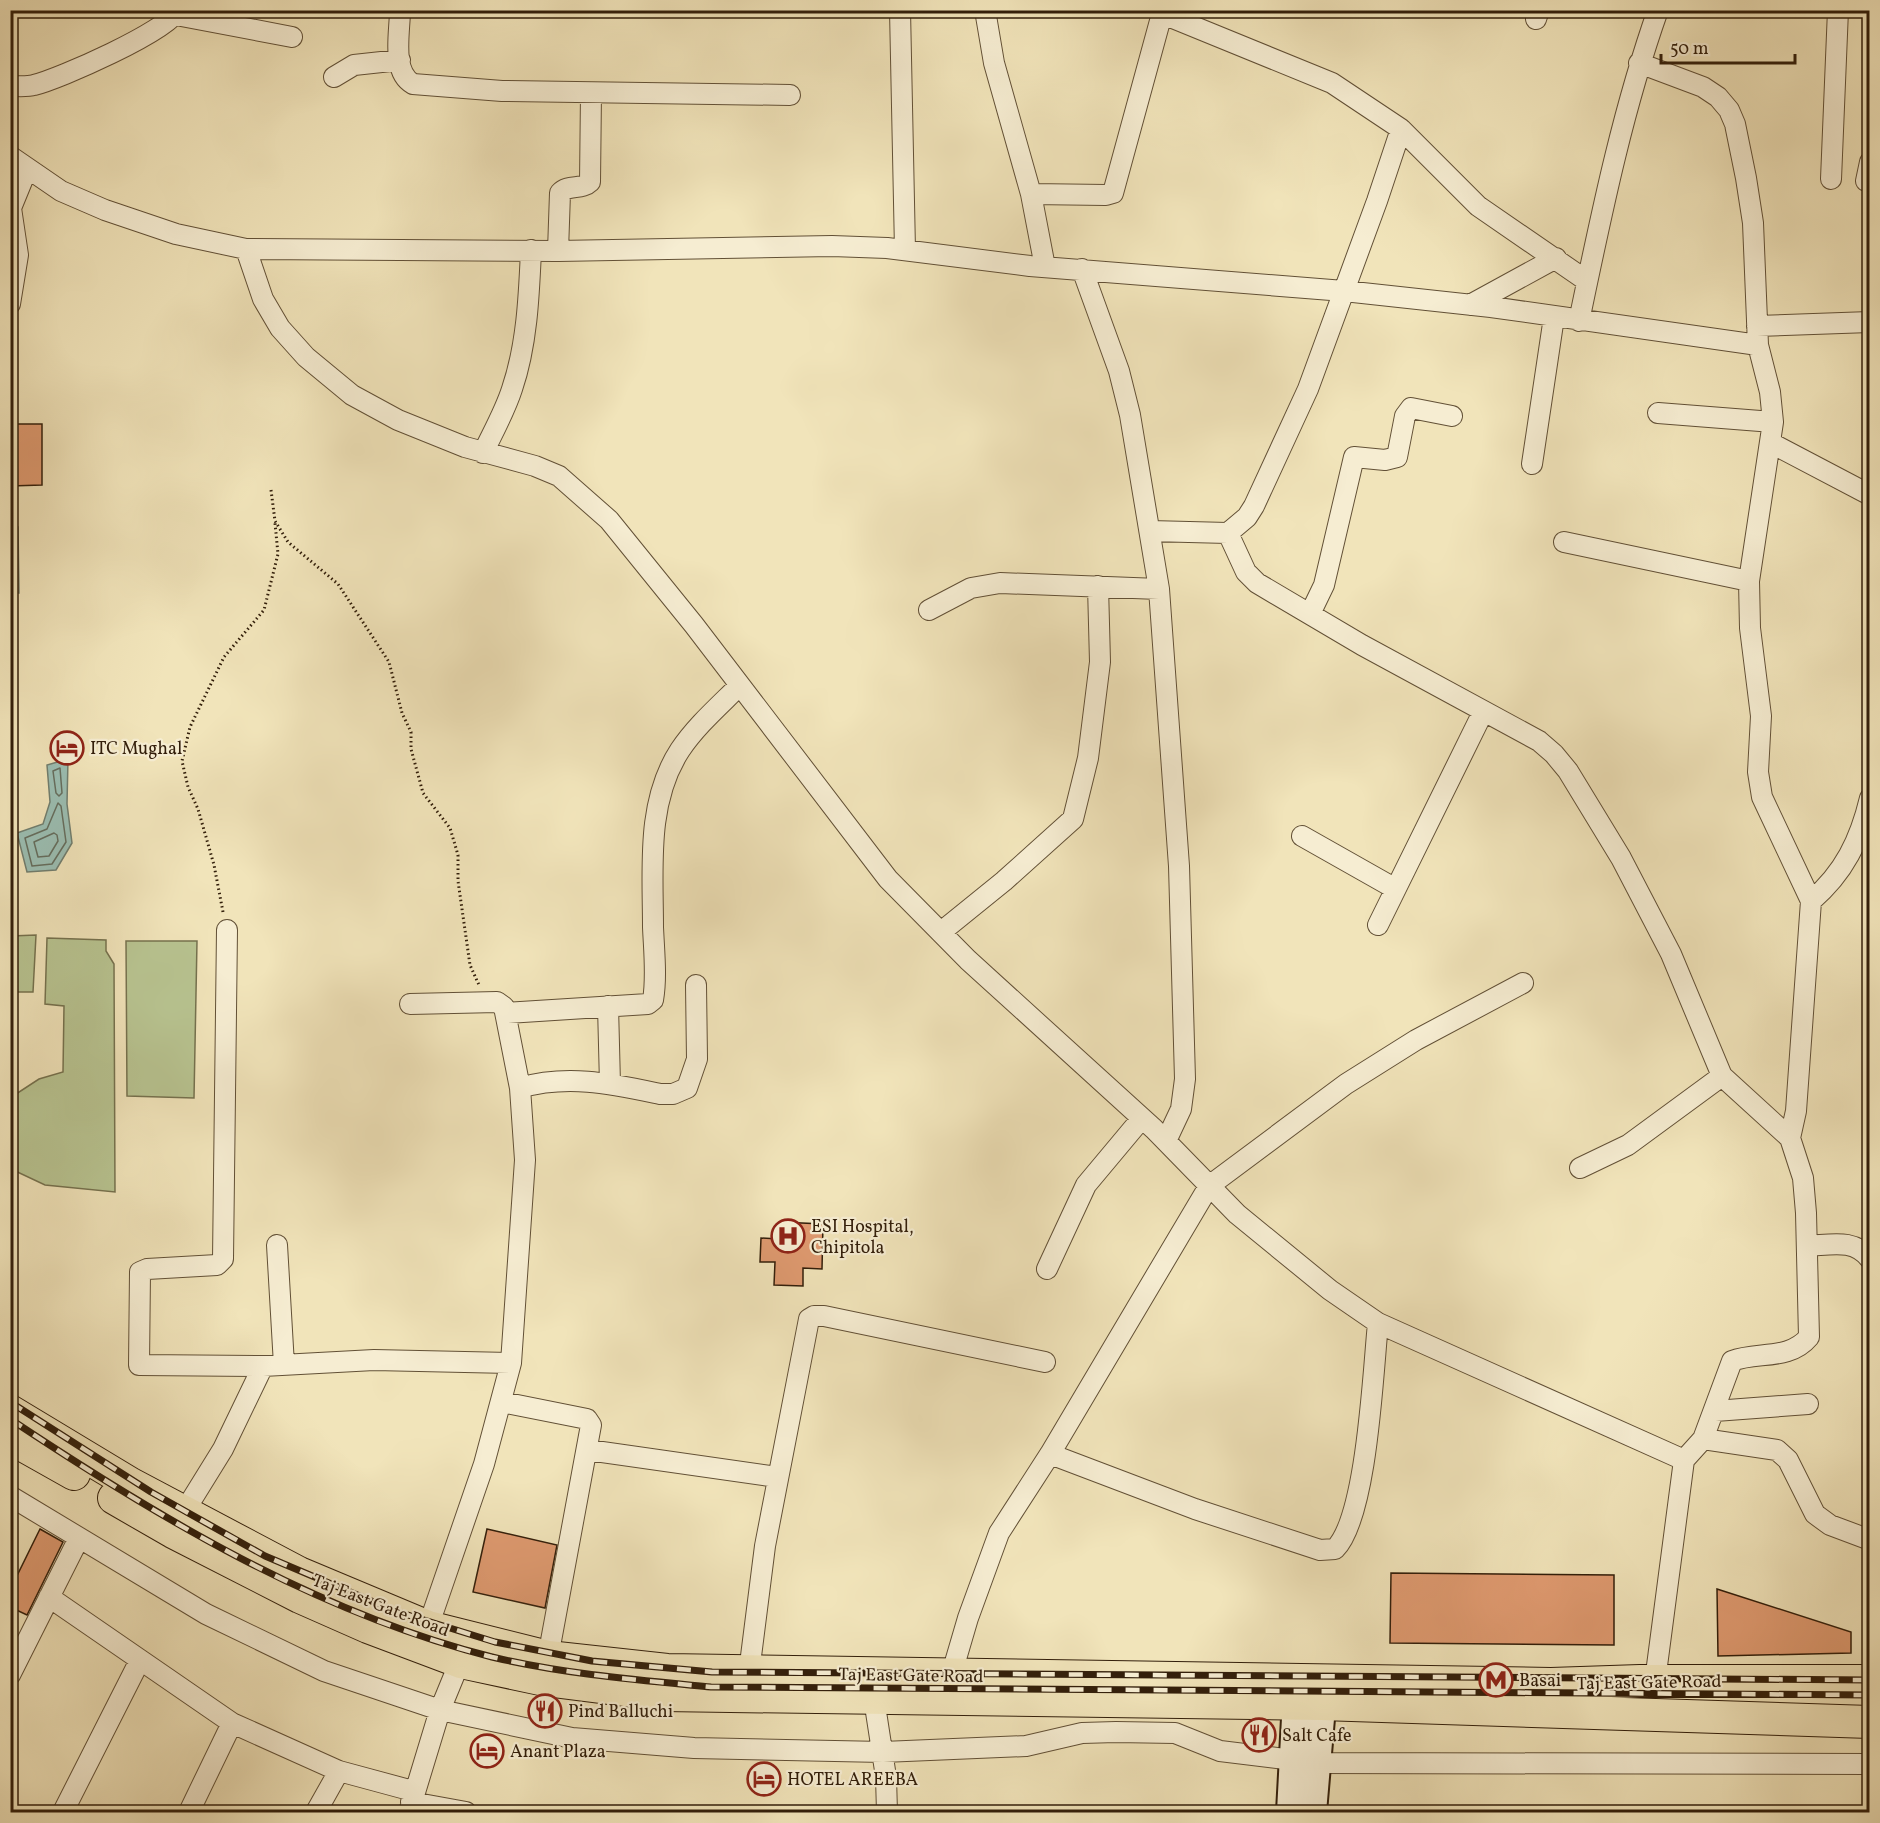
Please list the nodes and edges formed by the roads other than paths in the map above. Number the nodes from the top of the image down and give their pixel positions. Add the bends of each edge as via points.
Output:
1 (400, 10) edge
2 (900, 10) edge
3 (985, 10) edge
4 (1658, 10) edge
5 (1838, 10) edge
6 (1163, 12) edge
7 (177, 13) edge
8 (292, 37) dead end
9 (399, 60) junction
10 (1639, 63) junction
11 (334, 77) dead end
12 (10, 86) edge
13 (591, 93) junction
14 (790, 94) dead end
15 (1401, 129) junction
16 (10, 156) edge
17 (27, 169) junction
18 (1831, 179) dead end
19 (1030, 194) junction
20 (246, 249) junction
21 (531, 250) junction
22 (904, 250) junction
23 (558, 251) junction
24 (1556, 258) junction
25 (1045, 267) junction
26 (1082, 269) junction
27 (1587, 281) junction
28 (1344, 291) junction
29 (10, 304) edge
30 (1470, 305) junction
31 (1554, 317) junction
32 (1579, 321) junction
33 (1869, 322) edge
34 (1757, 326) junction
35 (1758, 345) junction
36 (1658, 413) dead end
37 (1452, 416) dead end
38 (1773, 422) junction
39 (1771, 443) junction
40 (483, 453) junction
41 (1532, 464) dead end
42 (1869, 495) edge
43 (1150, 531) junction
44 (1228, 534) junction
45 (1564, 542) dead end
46 (1749, 581) junction
47 (1098, 586) junction
48 (1159, 589) junction
49 (929, 610) dead end
50 (1310, 614) junction
51 (739, 686) junction
52 (1483, 712) junction
53 (1869, 798) edge
54 (1302, 836) dead end
55 (1395, 888) junction
56 (1811, 901) junction
57 (1378, 925) dead end
58 (227, 930) road end
59 (941, 932) junction
60 (1523, 983) dead end
61 (696, 985) dead end
62 (410, 1004) dead end
63 (608, 1006) junction
64 (506, 1013) junction
65 (1722, 1076) junction
66 (610, 1084) junction
67 (520, 1088) junction
68 (1142, 1118) junction
69 (1790, 1138) junction
70 (1166, 1141) junction
71 (1580, 1168) dead end
72 (1209, 1186) junction
73 (277, 1245) dead end
74 (1807, 1246) junction
75 (1869, 1259) edge
76 (1047, 1269) dead end
77 (1378, 1323) junction
78 (1045, 1362) dead end
79 (511, 1363) junction
80 (284, 1365) junction
81 (263, 1366) junction
82 (502, 1402) junction
83 (1808, 1404) dead end
84 (1715, 1411) junction
85 (10, 1412) edge
86 (10, 1438) edge
87 (1703, 1439) junction
88 (588, 1450) junction
89 (1050, 1454) junction
90 (1684, 1460) junction
91 (777, 1477) junction
92 (10, 1496) edge
93 (184, 1512) junction
94 (79, 1538) junction
95 (1869, 1540) edge
96 (49, 1597) junction
97 (428, 1627) junction
98 (465, 1649) junction
99 (548, 1657) junction
100 (140, 1660) junction
101 (749, 1672) junction
102 (10, 1675) edge
103 (951, 1676) junction
104 (1655, 1681) junction
105 (1869, 1681) edge
106 (1310, 1692) junction
107 (874, 1699) junction
108 (440, 1710) junction
109 (1869, 1722) edge
110 (232, 1723) junction
111 (883, 1752) junction
112 (1306, 1762) junction
113 (1869, 1764) edge
114 (339, 1771) junction
115 (411, 1802) edge
116 (63, 1812) edge
117 (189, 1812) edge
118 (316, 1812) edge
119 (466, 1812) edge
120 (887, 1812) edge
121 (1291, 1812) edge
122 (1312, 1812) edge

1 - 9 street
2 - 22 street
3 - 19 street via 994,63
4 - 10 street
5 - 18 street
6 - 15 street via 1332,83
6 - 19 street via 1113,193
7 - 8 street via 217,25
7 - 12 street via 103,57 33,85
9 - 11 street via 354,65
9 - 13 street via 402,75 413,84
10 - 27 street via 1612,163
10 - 34 street via 1703,87 1729,110 1753,223
13 - 14 street
13 - 23 street via 590,182 560,193
15 - 24 street via 1478,206
15 - 28 street
16 - 17 street
17 - 20 street via 61,191 105,210 176,234
17 - 29 street via 11,208 18,255
19 - 25 street
20 - 21 street
20 - 40 street via 263,299 280,328 306,357 352,395 398,420
21 - 23 street
21 - 40 street via 520,362 512,390
22 - 23 street via 832,246
22 - 25 street
24 - 27 street
24 - 30 street
25 - 26 street
26 - 28 street
26 - 43 street via 1119,371
27 - 32 street
28 - 30 street
28 - 44 street via 1308,388 1254,506 1247,518
30 - 31 street
31 - 32 street
31 - 41 street
32 - 35 street
33 - 34 street
34 - 35 street
35 - 38 street
36 - 38 street
37 - 50 street via 1412,408 1405,416 1397,457 1354,457 1324,585
38 - 39 street
39 - 42 street
39 - 46 street
40 - 51 street via 559,476 584,496 609,520
43 - 44 street
43 - 48 street
44 - 50 street via 1246,572
45 - 46 street
46 - 56 street via 1750,628 1761,716 1758,772 1762,797
47 - 48 street
47 - 49 street via 1000,582 971,588
47 - 59 street via 1100,662 1088,758 1073,819
48 - 70 street via 1179,866 1185,1079 1181,1109
50 - 52 street
51 - 59 street via 888,879
51 - 63 street via 681,748 662,789 653,852 653,1000 648,1004
52 - 55 street
52 - 65 street via 1539,741 1568,771 1662,935
53 - 56 street via 1846,863
54 - 55 street
55 - 57 street
56 - 69 street via 1796,1112
58 - 81 street via 223,1258 217,1265 140,1272 138,1360 147,1367
59 - 68 street
60 - 72 street via 1416,1040 1346,1084
61 - 66 street via 697,1059 687,1088 660,1094
62 - 64 street via 500,1003
63 - 64 street
63 - 66 street
64 - 67 street
65 - 69 street
65 - 71 street via 1628,1145
66 - 67 street via 574,1079
67 - 79 street via 525,1161
68 - 70 street
68 - 76 street via 1086,1185
69 - 74 street via 1803,1178
70 - 72 street
72 - 77 street via 1330,1290
72 - 89 street
73 - 80 street
74 - 75 street via 1850,1244
74 - 84 street via 1809,1337 1777,1354 1732,1361
77 - 89 street via 1364,1466 1351,1518 1335,1549 1320,1550 1195,1509
77 - 90 street
78 - 91 street via 814,1316 806,1325
79 - 80 street via 374,1360
79 - 82 street
80 - 81 street
81 - 93 street via 223,1449
82 - 88 street via 587,1419 592,1429
82 - 97 street
83 - 84 street
84 - 87 street
85 - 93 main road, Taj East Gate Road
86 - 98 main road via 173,1532 300,1597 368,1627
87 - 90 street
87 - 95 street via 1777,1450 1788,1461 1815,1514 1830,1525
88 - 91 street
88 - 99 street
89 - 103 street via 999,1533
90 - 104 street
91 - 101 street
92 - 94 street
93 - 97 main road, Taj East Gate Road via 299,1573
94 - 96 street
94 - 108 street via 206,1614 324,1671
96 - 100 street
96 - 102 street
97 - 98 main road, Taj East Gate Road
98 - 99 main road, Taj East Gate Road
98 - 107 main road via 545,1680 663,1695
98 - 108 street
99 - 101 main road, Taj East Gate Road via 667,1670
100 - 110 street
100 - 116 street
101 - 103 main road, Taj East Gate Road
103 - 106 main road, Taj East Gate Road
104 - 105 main road, Taj East Gate Road
104 - 106 main road, Taj East Gate Road
106 - 107 main road
106 - 109 main road
106 - 112 street
107 - 111 street
108 - 111 street via 572,1738 694,1748
108 - 115 street
110 - 114 street
110 - 117 street
111 - 112 street via 984,1750 1026,1746 1082,1733 1157,1732 1188,1737 1220,1751
111 - 120 street
112 - 113 street
112 - 121 street
112 - 122 street
114 - 115 street
114 - 118 street
115 - 119 street

